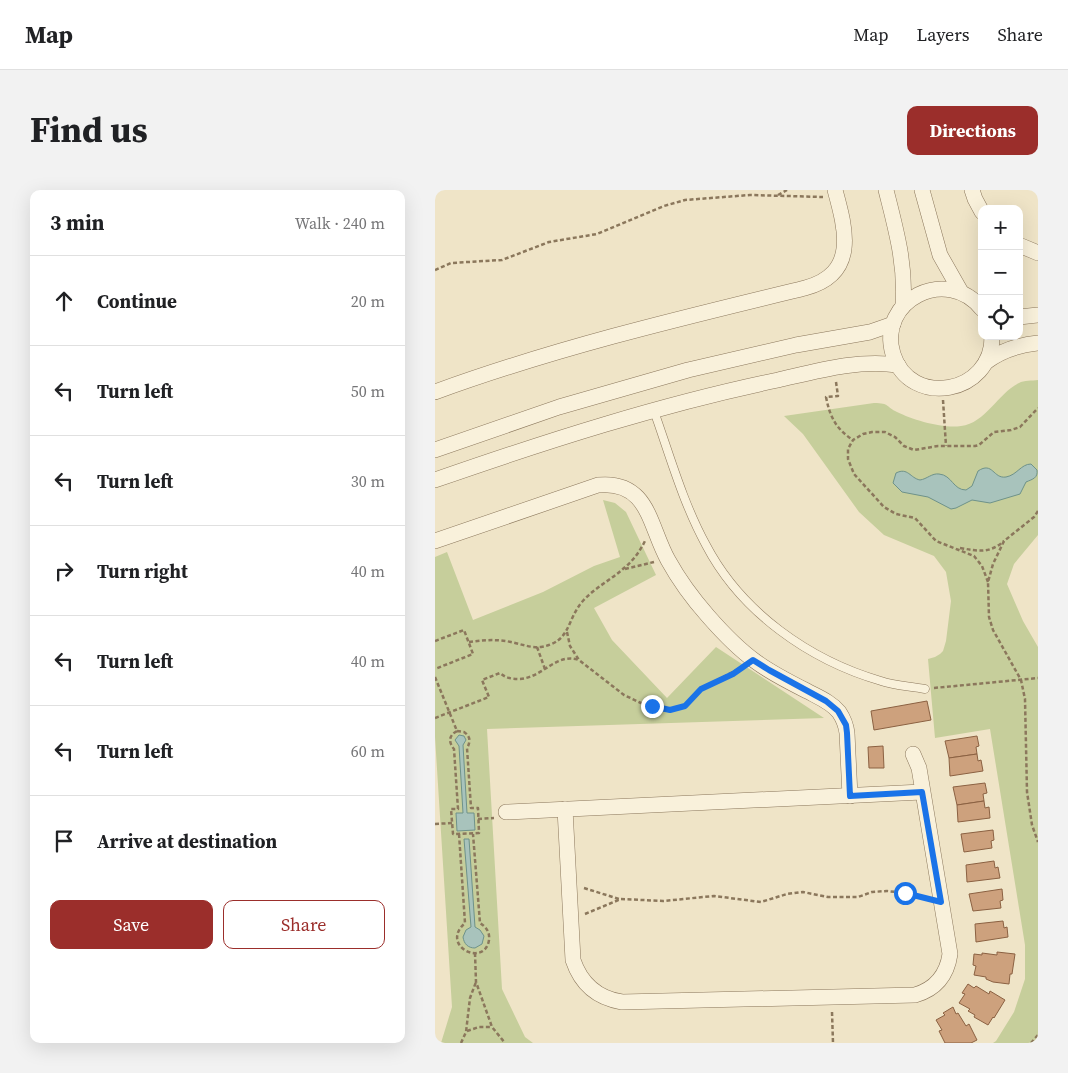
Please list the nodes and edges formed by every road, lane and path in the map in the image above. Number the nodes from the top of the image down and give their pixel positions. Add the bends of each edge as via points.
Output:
1 (787, 190) edge
2 (886, 190) edge
3 (921, 190) edge
4 (972, 190) edge
5 (836, 194) edge
6 (777, 196) junction
7 (978, 205) edge
8 (1023, 247) edge
9 (1038, 253) edge
10 (435, 270) edge
11 (961, 292) junction
12 (978, 305) edge
13 (903, 306) junction
14 (1038, 315) edge
15 (1023, 317) edge
16 (893, 324) junction
17 (992, 340) edge
18 (1038, 343) edge
19 (986, 362) junction
20 (898, 365) junction
21 (833, 369) junction
22 (943, 389) junction
23 (435, 392) edge
24 (1038, 408) edge
25 (654, 411) junction
26 (853, 440) junction
27 (946, 446) junction
28 (435, 450) edge
29 (435, 480) edge
30 (1038, 511) edge
31 (653, 526) junction
32 (435, 541) edge
33 (1004, 541) junction
34 (956, 548) junction
35 (668, 560) junction
36 (624, 569) junction
37 (988, 582) junction
38 (567, 631) junction
39 (435, 641) edge
40 (469, 642) junction
41 (537, 647) junction
42 (579, 660) junction
43 (753, 660) junction
44 (435, 669) edge
45 (545, 669) junction
46 (435, 677) edge
47 (1038, 678) edge
48 (1021, 680) junction
49 (925, 689) joint
50 (449, 712) junction
51 (435, 718) edge
52 (457, 731) junction
53 (913, 754) dead end
54 (922, 792) junction
55 (850, 796) junction
56 (565, 809) junction
57 (506, 812) dead end
58 (452, 823) junction
59 (435, 824) edge
60 (459, 834) junction
61 (473, 834) junction
62 (1038, 842) edge
63 (569, 883) junction
64 (621, 899) junction
65 (941, 902) junction
66 (570, 920) junction
67 (475, 953) junction
68 (475, 982) junction
69 (832, 997) junction
70 (492, 1027) junction
71 (466, 1032) junction
72 (1038, 1035) edge
73 (461, 1043) edge
74 (505, 1043) edge
75 (833, 1043) edge
76 (1031, 1043) edge

1 - 6 path
2 - 13 street via 902,254
3 - 11 street via 940,255
4 - 7 street
5 - 6 path
5 - 23 street via 844,222 845,244 835,271 821,282 646,327
6 - 10 path via 685,200 597,234 549,242 503,260 451,263
8 - 9 street
11 - 12 street
11 - 13 street via 930,290 920,293
13 - 16 street
14 - 15 street
16 - 20 street via 891,345
16 - 28 street via 870,332 688,370 559,407
17 - 19 street
18 - 19 street via 1008,348
19 - 22 street via 963,384
20 - 21 street via 878,363
20 - 22 street via 913,380
21 - 25 street via 753,385
21 - 26 path via 838,396 826,397 830,414 837,428
22 - 27 path
24 - 27 path via 1020,427 994,432 979,445
25 - 29 street
25 - 49 lane via 687,505 706,546 732,584 763,617 799,645 839,667 882,682
26 - 27 path via 863,434 881,432 891,434 914,450
26 - 34 path via 847,455 850,468 876,499 895,514 915,518 936,541
30 - 33 path
31 - 32 street via 640,499 625,488 607,484
31 - 35 street
31 - 36 path via 642,547
33 - 34 path via 988,550
33 - 37 path
34 - 37 path via 974,556
35 - 36 path
35 - 43 street via 707,614
36 - 38 path via 583,600
37 - 48 path via 991,624
38 - 41 path via 559,640
38 - 42 path via 570,646
39 - 40 path via 464,630
40 - 41 path via 497,640
40 - 44 path via 473,654
41 - 45 path
42 - 43 path via 624,695 670,710 685,706 701,689
42 - 45 path via 564,659
43 - 55 street via 838,711 846,725
45 - 50 path via 526,678 509,678 500,673 482,680 489,697
46 - 50 path
47 - 48 path
48 - 49 path
48 - 62 path via 1028,810
50 - 51 path
50 - 52 path
52 - 58 path via 450,739 454,749 458,809 451,809
52 - 61 path via 465,732 470,741 467,748 471,808 478,808 479,834
53 - 54 street via 919,768
54 - 55 street
54 - 65 street
55 - 56 street
56 - 57 street
56 - 63 street
58 - 59 path
58 - 60 path via 453,834
60 - 61 path
60 - 67 path via 465,924 457,937 461,948
61 - 67 path via 481,923 489,937 486,947
63 - 64 path
63 - 66 street
64 - 65 path via 663,901 713,896 761,902 803,892 843,898 887,891
64 - 66 path
65 - 69 street via 950,954 947,969 938,983 915,995
66 - 69 street via 571,950 582,980 596,993 613,1001
67 - 68 path
68 - 70 path
68 - 71 path
69 - 75 path
70 - 71 path
70 - 74 path
71 - 73 path
72 - 76 path

